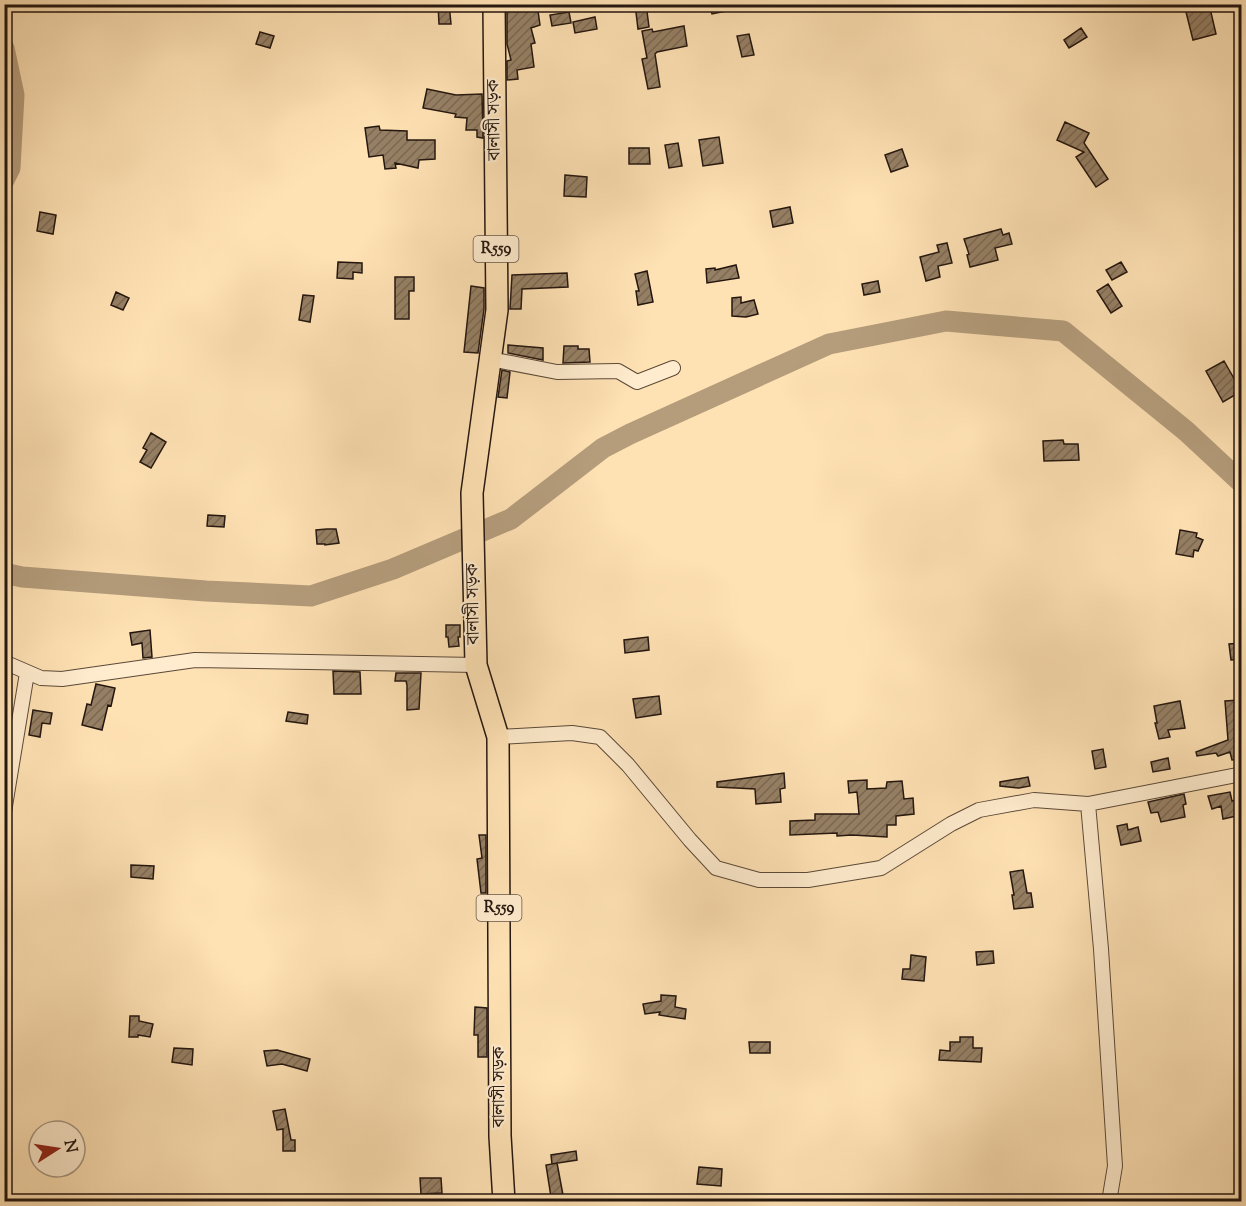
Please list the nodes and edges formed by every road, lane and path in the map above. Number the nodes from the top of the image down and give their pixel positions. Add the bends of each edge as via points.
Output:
1 (494, 4) edge
2 (490, 359) junction
3 (673, 368) dead end
4 (4, 662) edge
5 (476, 665) junction
6 (27, 673) junction
7 (498, 737) junction
8 (1242, 774) edge
9 (1088, 804) junction
10 (4, 812) edge
11 (504, 1202) edge
12 (1109, 1202) edge

1 - 2 main road, বালাসী সড়ক / R559 via 497,310
2 - 3 street via 557,372 618,371 637,382
2 - 5 main road, বালাসী সড়ক / R559 via 472,493
4 - 6 street
5 - 6 street via 195,660 62,679
5 - 7 main road, বালাসী সড়ক / R559
6 - 10 street
7 - 9 street via 572,733 600,737 716,868 759,880 808,880 881,868 979,810 1034,800
7 - 11 main road, বালাসী সড়ক / R559 via 500,1136
8 - 9 street
9 - 12 street via 1115,1166

